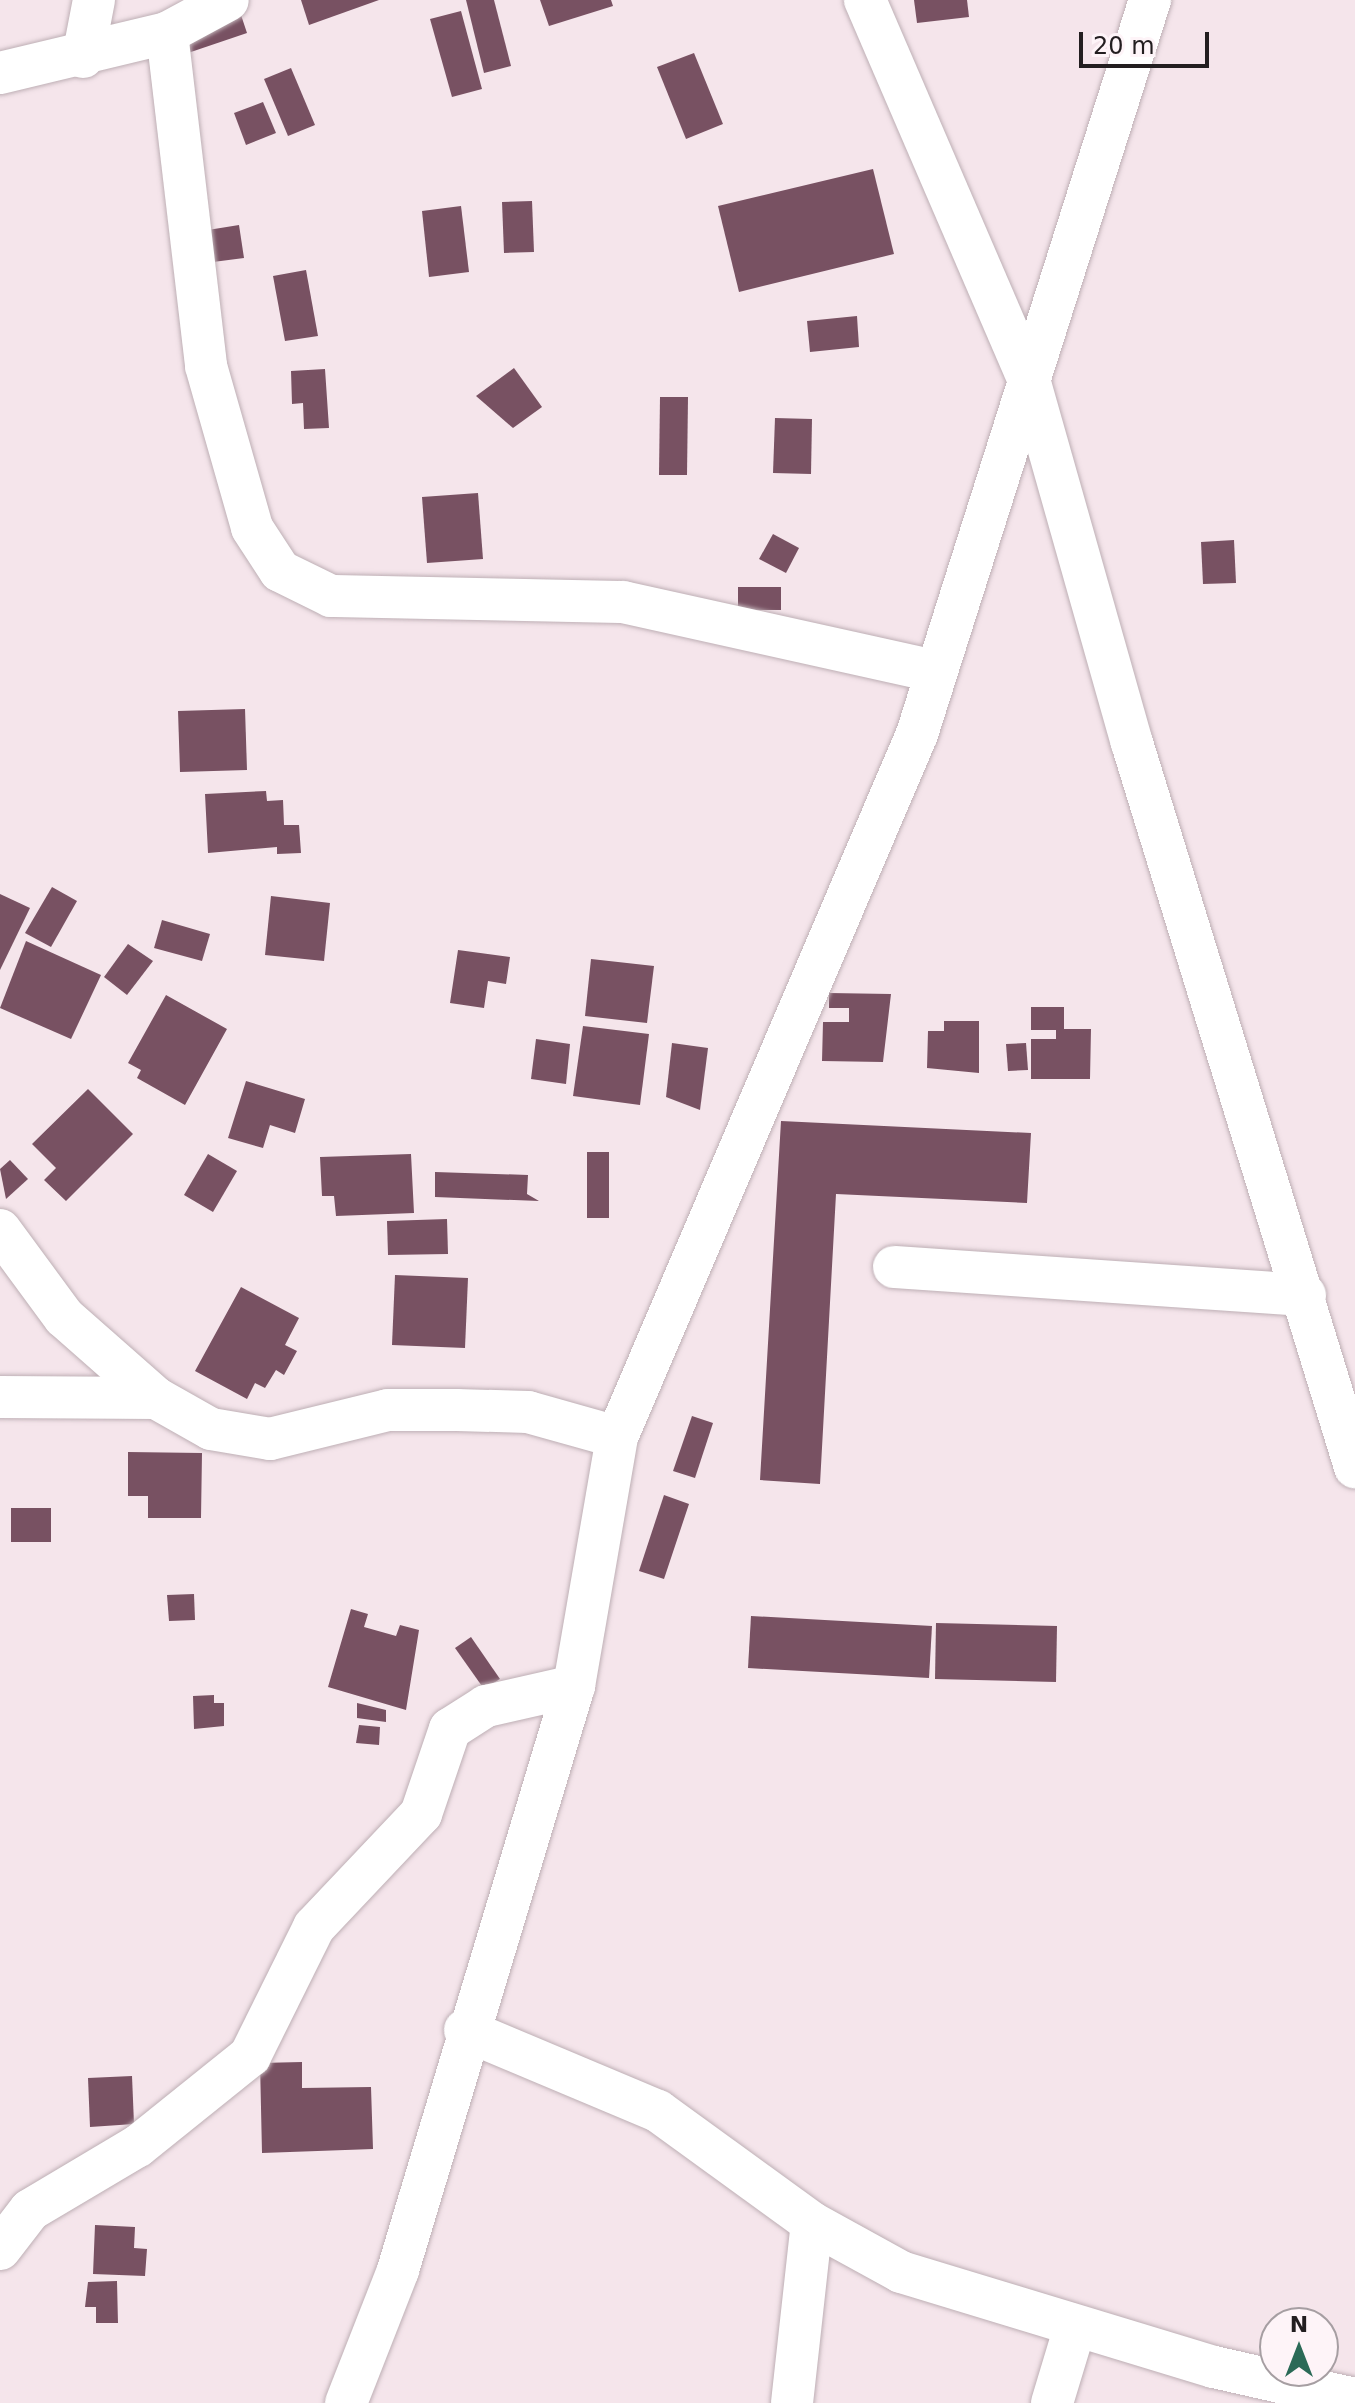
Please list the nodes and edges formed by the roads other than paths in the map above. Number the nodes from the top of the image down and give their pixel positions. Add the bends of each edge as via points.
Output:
1 (94, 0) edge
2 (228, 0) edge
3 (865, 0) edge
4 (1150, 0) edge
5 (167, 33) junction
6 (83, 57) junction
7 (0, 73) edge
8 (1030, 383) junction
9 (933, 671) junction
10 (0, 1230) edge
11 (894, 1267) dead end
12 (1305, 1295) junction
13 (0, 1397) edge
14 (156, 1398) junction
15 (617, 1437) junction
16 (1355, 1467) edge
17 (574, 1686) junction
18 (465, 2030) junction
19 (812, 2223) junction
20 (0, 2249) edge
21 (1075, 2327) junction
22 (1355, 2399) edge
23 (346, 2403) edge
24 (792, 2403) edge
25 (1052, 2403) edge

1 - 6 street
2 - 5 street
3 - 8 street
4 - 8 street
5 - 6 street
5 - 9 street via 206,366 252,528 280,571 331,596 623,602
6 - 7 street
8 - 9 street
8 - 12 street via 1132,743
9 - 15 street via 917,734 862,870
10 - 14 street via 64,1317
11 - 12 street
12 - 16 street
13 - 14 street
14 - 15 street via 211,1429 270,1439 388,1410 528,1412
15 - 17 street
17 - 18 street
17 - 20 street via 486,1706 450,1729 421,1814 314,1927 250,2056 138,2146 30,2210
18 - 19 street via 658,2111
18 - 23 street via 398,2270
19 - 21 street via 901,2272
19 - 24 street
21 - 22 street
21 - 25 street

